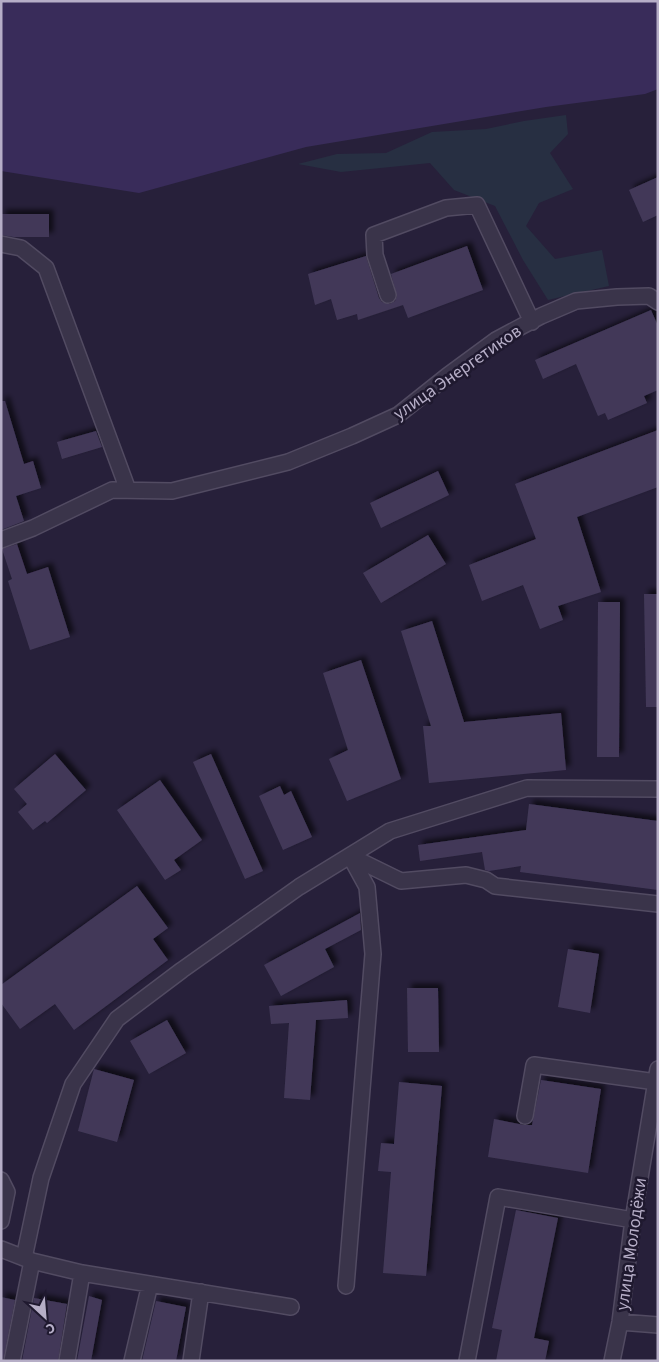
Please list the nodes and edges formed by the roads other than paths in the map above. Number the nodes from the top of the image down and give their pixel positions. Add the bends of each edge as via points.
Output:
1 (1, 244) edge
2 (388, 295) dead end
3 (658, 302) edge
4 (532, 322) junction
5 (128, 490) junction
6 (1, 540) edge
7 (658, 789) edge
8 (350, 856) junction
9 (658, 904) edge
10 (657, 1075) edge
11 (524, 1116) dead end
12 (651, 1147) edge
13 (1, 1180) edge
14 (633, 1220) junction
15 (1, 1221) edge
16 (1, 1249) edge
17 (28, 1260) junction
18 (82, 1273) junction
19 (150, 1284) junction
20 (346, 1286) dead end
21 (201, 1292) junction
22 (291, 1307) dead end
23 (620, 1322) junction
24 (658, 1326) edge
25 (12, 1361) edge
26 (67, 1361) edge
27 (132, 1361) edge
28 (191, 1361) edge
29 (467, 1361) edge
30 (612, 1361) edge

1 - 5 street via 21,248 46,268
2 - 4 street via 374,256 374,235 446,208 477,205
3 - 4 street, улица Энергетиков via 649,296 576,301
4 - 5 street, улица Энергетиков via 496,340 398,415 352,436 288,462 226,478 172,491
5 - 6 street, улица Энергетиков via 112,490
7 - 8 street via 527,788 390,831
8 - 9 street via 400,881 466,875 495,886
8 - 17 street via 299,887 117,1019 73,1084 41,1178
8 - 20 street via 367,887 373,954
10 - 11 street via 534,1065
10 - 12 street, улица Молодёжи
12 - 14 street, улица Молодёжи
13 - 15 street via 7,1192
14 - 23 street, улица Молодёжи
14 - 29 street via 498,1197
16 - 17 street
17 - 18 street
17 - 25 street
18 - 19 street
18 - 26 street
19 - 21 street
19 - 27 street
21 - 22 street
21 - 28 street
23 - 24 street
23 - 30 street, улица Молодёжи

